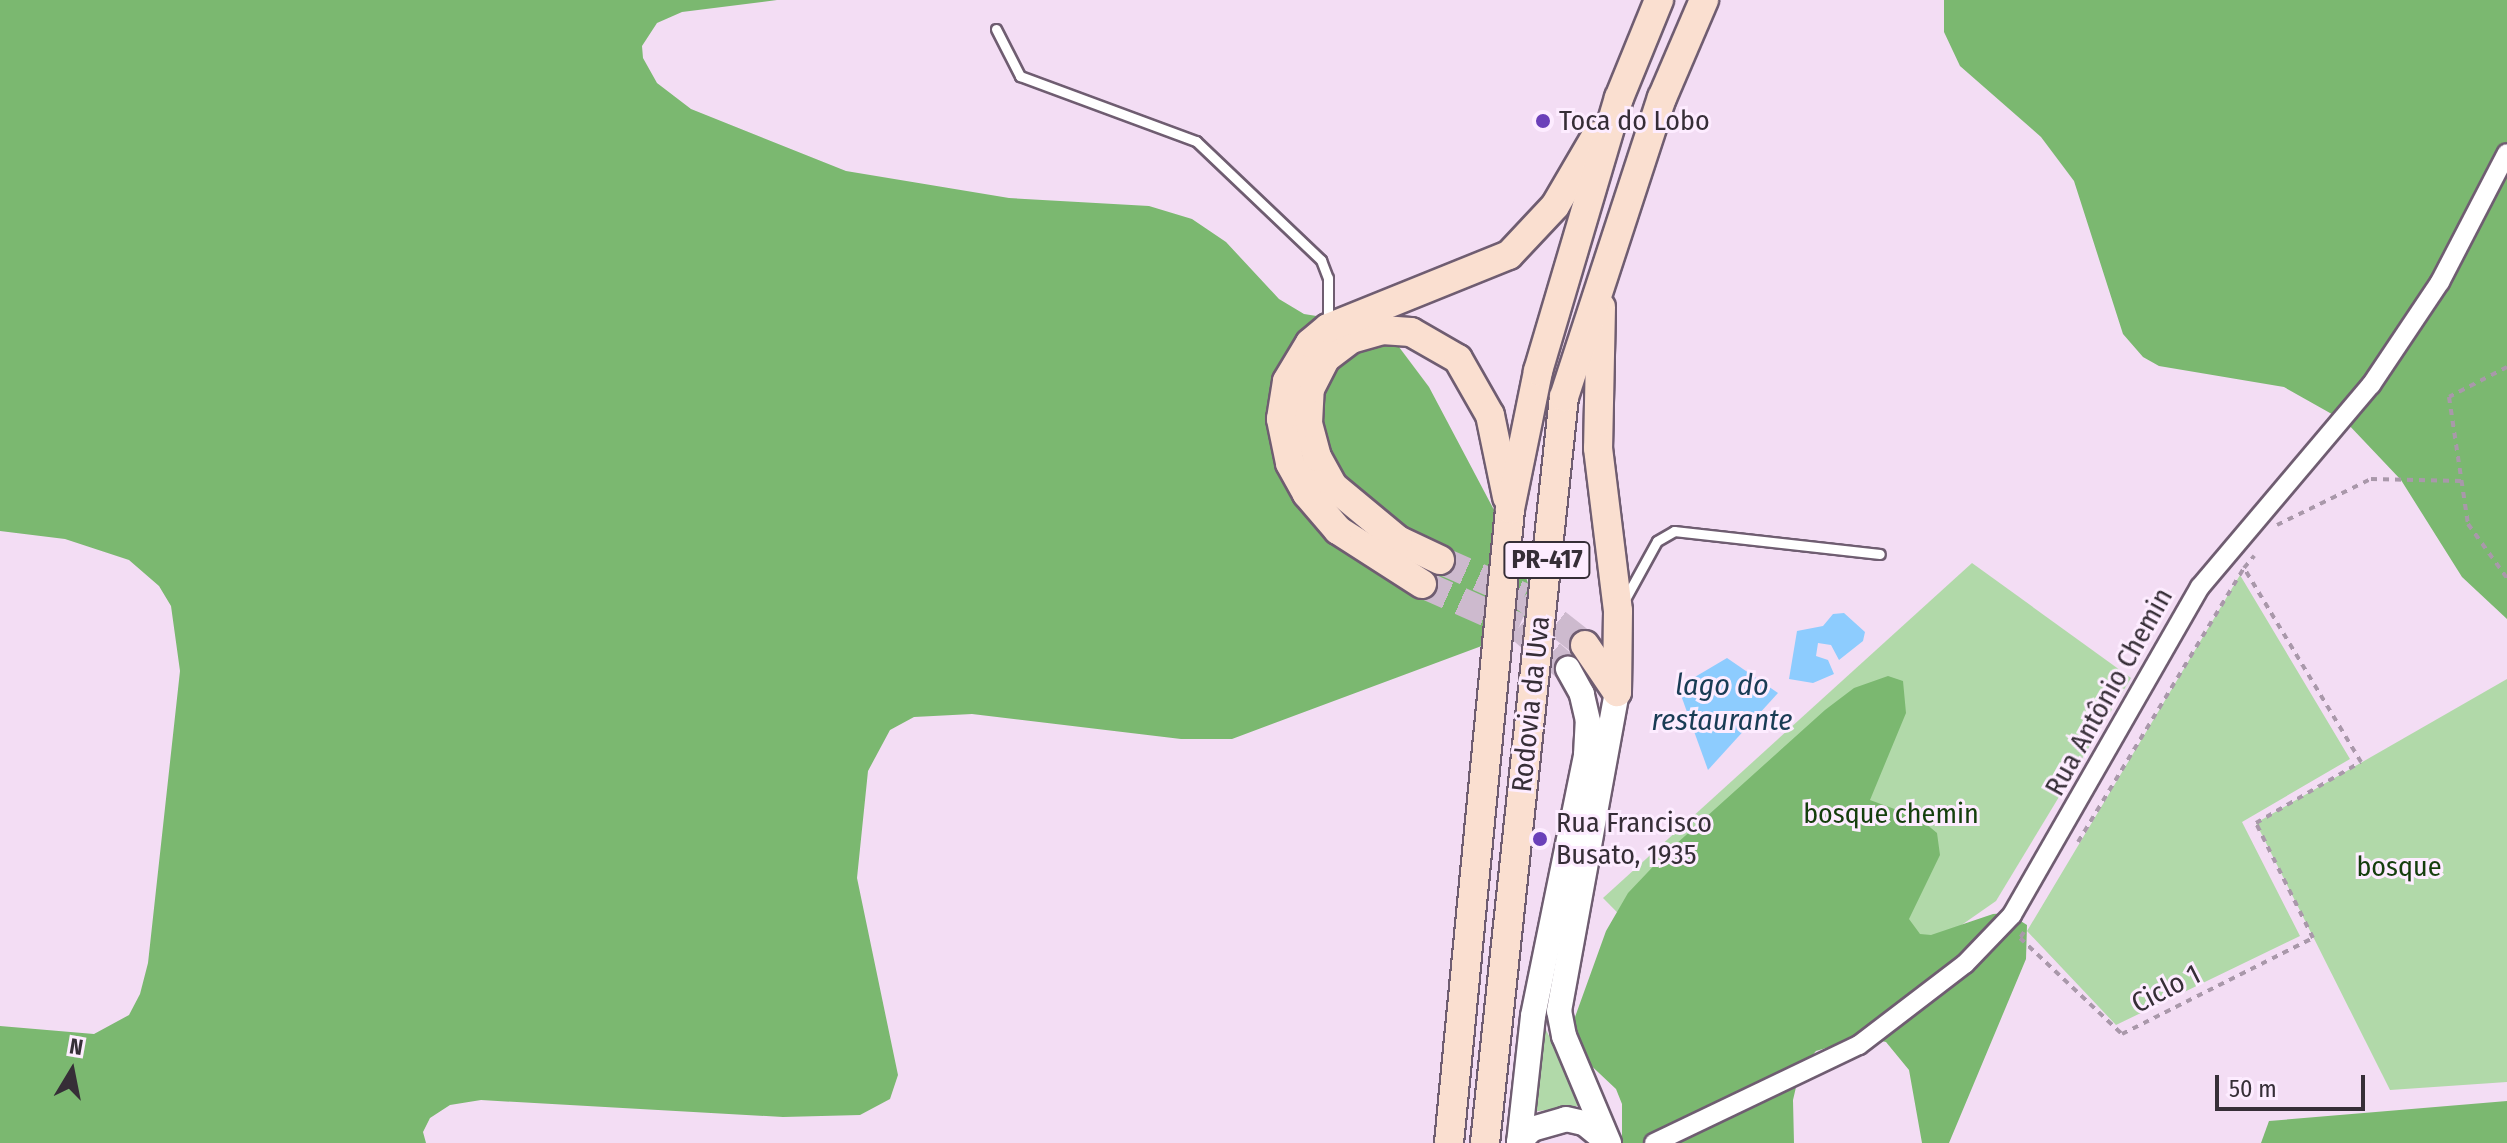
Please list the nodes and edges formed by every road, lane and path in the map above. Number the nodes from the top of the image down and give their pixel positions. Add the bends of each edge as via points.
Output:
1 (1659, 0) edge
2 (1704, 0) edge
3 (996, 29) dead end
4 (1619, 98) junction
5 (2507, 153) edge
6 (1602, 283) junction
7 (1328, 328) junction
8 (2507, 367) edge
9 (2462, 481) junction
10 (1510, 509) junction
11 (2263, 511) junction
12 (2278, 526) junction
13 (2270, 537) dead end
14 (2261, 547) dead end
15 (1880, 554) dead end
16 (1440, 560) tunnel mouth
17 (2244, 568) junction
18 (2507, 578) edge
19 (1422, 584) tunnel mouth
20 (1618, 611) junction
21 (1585, 645) tunnel mouth
22 (1568, 669) tunnel mouth
23 (1617, 692) junction
24 (2076, 846) dead end
25 (2028, 925) dead end
26 (1449, 1143) edge
27 (1485, 1143) edge
28 (1519, 1143) edge
29 (1608, 1143) edge
30 (1654, 1143) edge

1 - 4 main road, Rodovia da Uva / PR-417
2 - 6 main road, Rodovia da Uva / PR-417 via 1662,98
3 - 7 lane via 1020,76 1196,141 1321,260 1328,278
4 - 7 main road via 1555,206 1509,255
4 - 10 main road, Rodovia da Uva / PR-417 via 1538,371
5 - 11 street, Rua Antônio Chemin via 2440,282 2371,385
6 - 20 main road via 1598,448
6 - 27 main road, Rodovia da Uva / PR-417 via 1564,397
7 - 19 main road via 1310,343 1287,381 1281,419 1290,463 1307,494 1338,530
8 - 9 path via 2449,397
9 - 12 path via 2371,479
9 - 18 path via 2468,524
10 - 16 main road via 1490,415 1458,359 1411,332 1382,330 1351,339 1326,358 1310,389 1308,423 1317,457 1333,486 1398,540
10 - 26 main road, Rodovia da Uva / PR-417
11 - 12 path
11 - 30 street, Rua Antônio Chemin via 2200,587 2012,915 1965,964 1859,1045
12 - 13 path
14 - 17 path
15 - 20 lane via 1674,531 1657,541
17 - 24 path
17 - 25 path, Ciclo 1 via 2361,762 2256,823 2313,938 2122,1034 2020,938
20 - 23 main road
21 - 23 main road
22 - 28 street via 1585,707 1586,755 1533,1016
23 - 29 street via 1559,1011 1564,1036
28 - 29 street via 1532,1129 1566,1119 1584,1123

